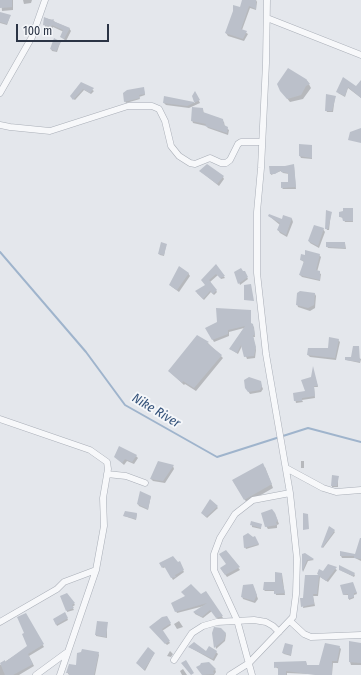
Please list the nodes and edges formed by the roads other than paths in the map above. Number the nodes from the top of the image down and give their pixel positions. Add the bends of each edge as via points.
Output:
1 (45, 0) edge
2 (267, 0) edge
3 (267, 18) junction
4 (361, 55) edge
5 (0, 93) edge
6 (0, 124) edge
7 (262, 142) junction
8 (0, 419) edge
9 (286, 468) junction
10 (107, 474) junction
11 (145, 483) dead end
12 (361, 490) edge
13 (290, 493) junction
14 (96, 570) junction
15 (237, 620) junction
16 (290, 621) junction
17 (0, 622) edge
18 (279, 632) junction
19 (361, 635) edge
20 (66, 653) junction
21 (174, 660) dead end
22 (249, 663) junction
23 (36, 675) edge
24 (60, 675) edge
25 (230, 675) edge
26 (252, 675) edge

1 - 5 street via 32,37
2 - 3 street
3 - 4 street
3 - 7 street
6 - 7 street via 50,131 128,106 152,106 159,109 165,121 171,146 179,156 190,163 195,164 210,158 226,163 241,142
7 - 9 street via 257,212 257,273 266,354
8 - 10 street via 90,450 108,462
9 - 12 street via 336,492
9 - 13 street
10 - 11 street via 126,476
10 - 14 street via 103,498 104,526
13 - 15 street via 253,500 235,514 220,538 214,554 214,570
13 - 16 street via 297,559 295,612
14 - 17 street via 64,582 57,589
14 - 20 street
15 - 18 street via 266,622
15 - 21 street via 203,626 192,634
15 - 22 street
16 - 18 street
16 - 19 street via 304,634 311,636
18 - 22 street
20 - 23 street
20 - 24 street
22 - 25 street
22 - 26 street

